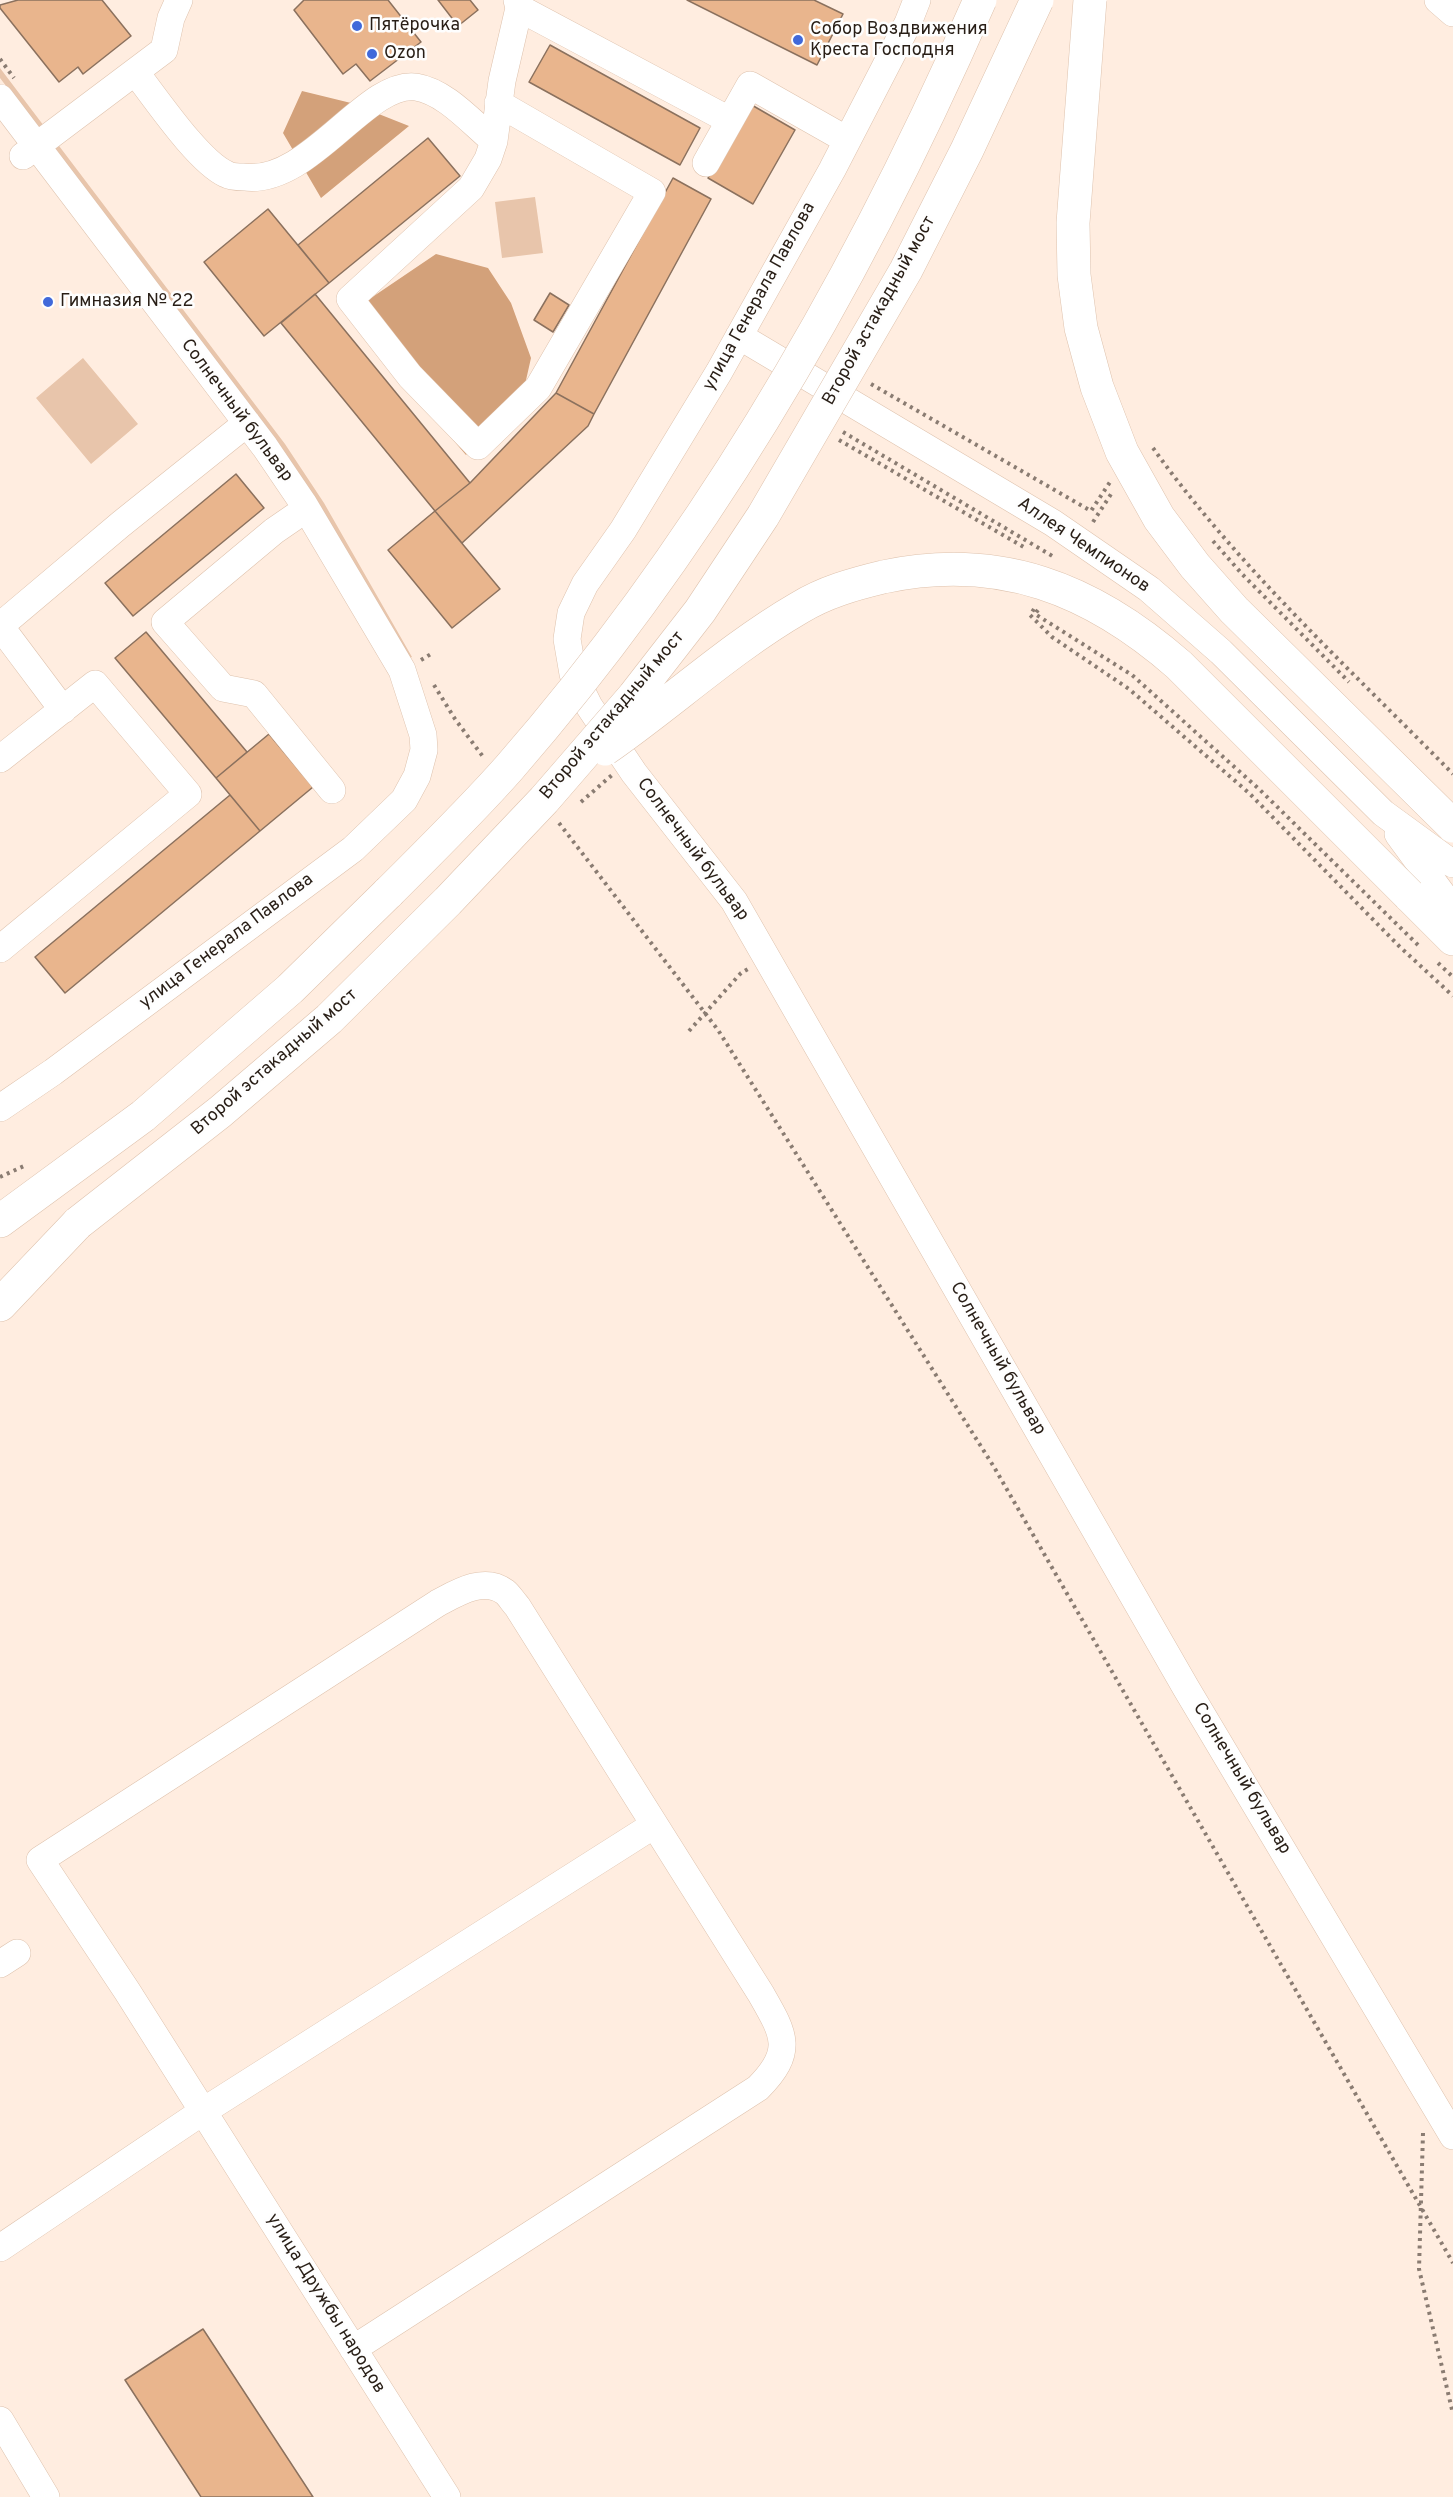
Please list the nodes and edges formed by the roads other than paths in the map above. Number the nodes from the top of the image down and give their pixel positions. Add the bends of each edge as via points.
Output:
1 (179, 0) edge
2 (917, 0) edge
3 (980, 0) edge
4 (1037, 0) edge
5 (1090, 0) edge
6 (1438, 0) edge
7 (518, 4) edge
8 (1453, 13) edge
9 (136, 73) junction
10 (0, 98) edge
11 (498, 103) junction
12 (729, 120) junction
13 (847, 140) junction
14 (494, 141) junction
15 (30, 151) junction
16 (706, 163) dead end
17 (739, 336) junction
18 (247, 423) junction
19 (306, 509) junction
20 (585, 584) joint
21 (0, 626) edge
22 (63, 710) junction
23 (424, 750) joint
24 (0, 759) edge
25 (561, 779) junction
26 (332, 790) dead end
27 (1383, 813) junction
28 (1453, 826) edge
29 (1453, 864) edge
30 (1453, 909) edge
31 (1453, 939) edge
32 (0, 949) edge
33 (0, 1108) edge
34 (35, 1178) junction
35 (0, 1207) edge
36 (0, 1221) edge
37 (78, 1223) junction
38 (0, 1276) edge
39 (0, 1305) edge
40 (654, 1824) junction
41 (202, 2112) junction
42 (1453, 2136) edge
43 (0, 2248) edge
44 (353, 2349) junction
45 (0, 2420) edge
46 (46, 2497) edge
47 (447, 2497) edge

1 - 9 street via 164,50
2 - 13 street, улица Генерала Павлова
3 - 34 main road, bridge via 857,258 780,392 678,549 575,688 508,769 439,842 290,989 143,1116
4 - 25 main road, Второй эстакадный мост, bridge via 906,270 763,516 700,611
5 - 28 main road, bridge via 1073,223 1074,275 1081,328 1122,453 1159,518 1210,584
6 - 8 street
7 - 11 street
7 - 12 street
9 - 14 street via 205,160 228,175 260,179 288,169 389,92 414,87 435,93
9 - 15 street
10 - 15 street, Солнечный бульвар
11 - 14 street
11 - 14 street via 652,192 538,388 478,446 410,376 350,299 471,188
12 - 13 street via 750,85
12 - 16 street
13 - 17 street, улица Генерала Павлова
15 - 18 street, Солнечный бульвар
17 - 20 street, улица Генерала Павлова via 623,530
17 - 27 street, Аллея Чемпионов via 1053,522 1149,589 1221,652
18 - 19 street, Солнечный бульвар
18 - 21 street
19 - 23 street, Солнечный бульвар via 402,670 423,735
19 - 26 street via 165,622 223,688 254,694
20 - 42 street, Солнечный бульвар via 571,613 567,639 573,674 589,706 634,773 734,901 1186,1688
21 - 22 street
22 - 24 street
22 - 32 street via 95,684 188,794
23 - 33 street, улица Генерала Павлова via 417,776 404,800 353,849
25 - 31 main road, bridge via 777,621 821,596 870,580 927,570 1011,575 1078,597 1140,632 1179,666
25 - 37 main road, Второй эстакадный мост, bridge via 448,902 329,1019 220,1112
27 - 29 street, Аллея Чемпионов
27 - 30 street, Аллея Чемпионов
34 - 35 main road
34 - 36 main road
37 - 38 main road, Второй эстакадный мост
37 - 39 main road
40 - 41 street
40 - 41 street, улица Дружбы народов via 505,1592 490,1586 466,1588 438,1603 40,1860
40 - 44 street via 782,2029 781,2055 774,2072 758,2088
41 - 43 street
41 - 44 street, улица Дружбы народов
44 - 47 street, улица Дружбы народов
45 - 46 street

